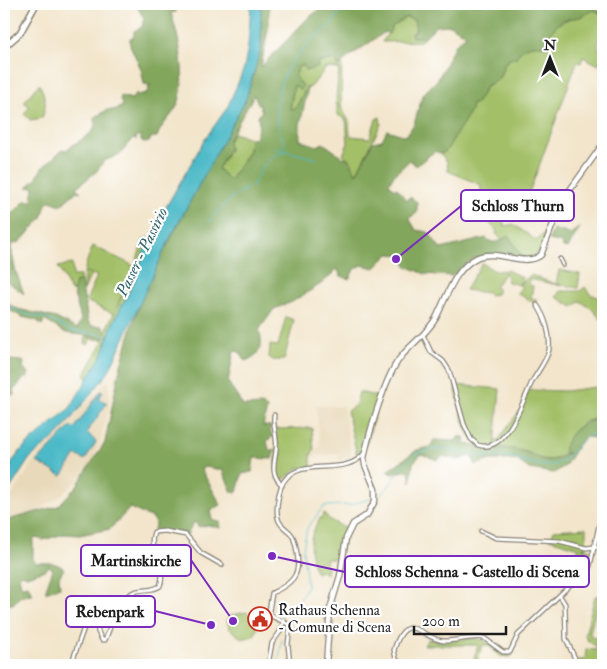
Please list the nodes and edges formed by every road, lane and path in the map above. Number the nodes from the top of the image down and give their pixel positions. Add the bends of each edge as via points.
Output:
1 (35, 4) edge
2 (4, 47) edge
3 (603, 144) edge
4 (560, 259) dead end
5 (563, 265) dead end
6 (537, 305) dead end
7 (424, 333) junction
8 (274, 415) dead end
9 (367, 446) junction
10 (356, 458) junction
11 (364, 460) junction
12 (282, 485) junction
13 (603, 507) edge
14 (481, 531) dead end
15 (603, 546) edge
16 (595, 548) junction
17 (222, 565) dead end
18 (560, 596) junction
19 (285, 621) junction
20 (71, 665) edge
21 (268, 665) edge
22 (290, 665) edge
23 (326, 665) edge
24 (402, 665) edge
25 (578, 665) edge

1 - 2 main road via 20,33
3 - 7 street via 560,206 541,255 529,260 488,255 467,264
4 - 5 street
6 - 7 street via 546,326 549,350 522,408 498,442 490,447 478,446 469,435 449,370 431,352
7 - 9 street via 400,358 390,374
8 - 12 street via 276,449 273,470
9 - 10 street via 362,456
9 - 11 street
10 - 11 street
10 - 12 street via 340,465 298,470
11 - 23 street via 376,499 367,515 353,524 346,538 330,609
12 - 19 street via 278,519 294,537 299,568 291,583 271,594 269,611 273,617
13 - 16 street
14 - 16 street via 496,538 559,541
15 - 16 street
16 - 18 street via 590,566
17 - 20 street via 201,553 186,534 154,532 154,555 161,564 162,572 160,586 137,591 125,600 105,640 98,634 95,605
18 - 24 street via 518,635 509,652 502,652 484,638 441,641 430,638 420,628 413,628 404,632 394,650 396,660
18 - 25 street via 565,604 566,639
19 - 21 street via 272,643
19 - 22 street via 291,628 288,645

